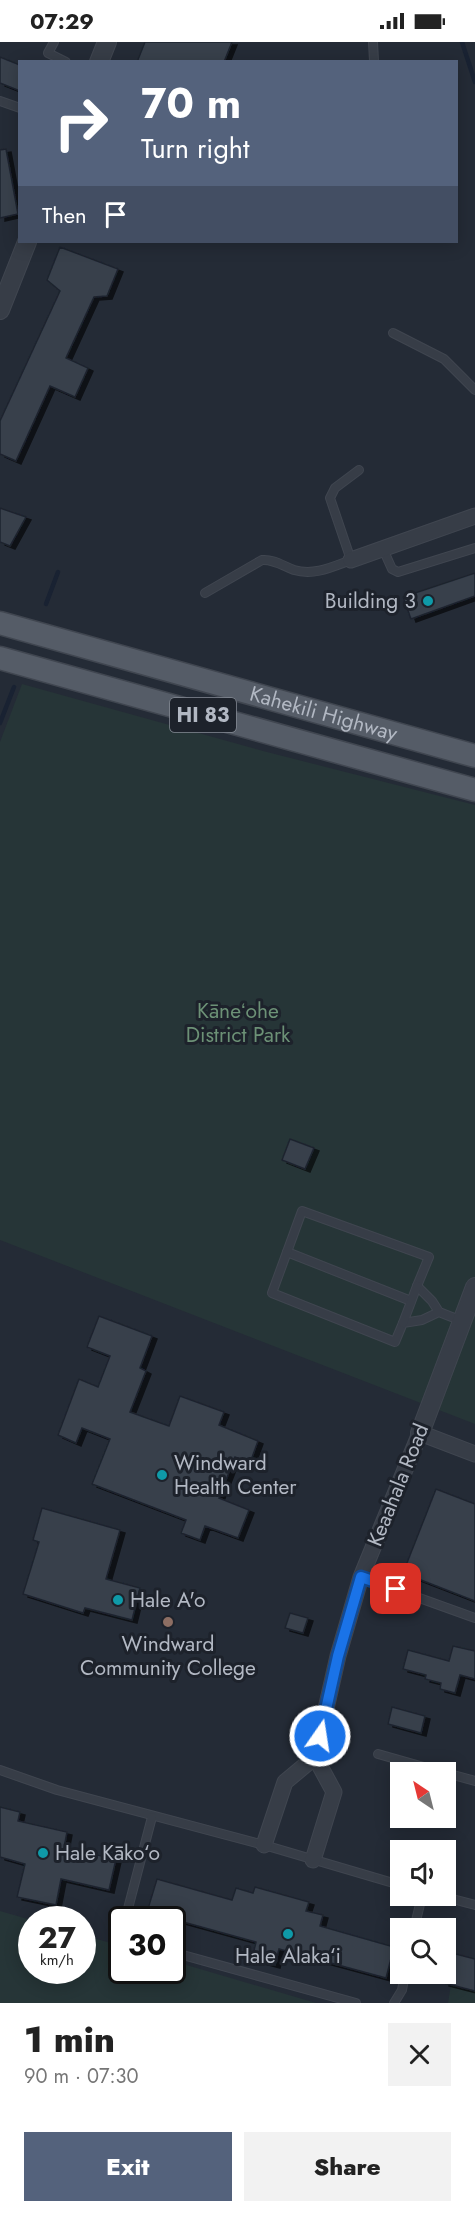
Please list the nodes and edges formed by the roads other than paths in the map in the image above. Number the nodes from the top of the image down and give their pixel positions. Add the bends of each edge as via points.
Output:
1 (54, 42) edge
2 (107, 42) edge
3 (374, 42) edge
4 (62, 60) edge
5 (100, 60) edge
6 (374, 60) edge
7 (0, 101) edge
8 (18, 107) edge
9 (27, 243) edge
10 (0, 310) edge
11 (393, 333) dead end
12 (475, 390) edge
13 (359, 470) dead end
14 (475, 516) edge
15 (475, 548) edge
16 (383, 549) junction
17 (351, 560) junction
18 (205, 593) dead end
19 (0, 623) edge
20 (0, 658) edge
21 (475, 756) edge
22 (475, 790) edge
23 (287, 1252) junction
24 (417, 1286) junction
25 (475, 1287) edge
26 (411, 1301) junction
27 (439, 1312) junction
28 (462, 1321) junction
29 (403, 1323) junction
30 (420, 1433) junction
31 (475, 1454) edge
32 (361, 1577) junction
33 (475, 1618) edge
34 (378, 1754) dead end
35 (315, 1756) junction
36 (406, 1762) edge
37 (0, 1770) edge
38 (456, 1776) edge
39 (475, 1781) edge
40 (152, 1817) junction
41 (264, 1845) junction
42 (313, 1860) junction
43 (390, 1882) edge
44 (456, 1900) edge
45 (475, 1905) edge
46 (129, 1906) edge
47 (186, 1956) edge
48 (403, 1984) edge
49 (356, 2003) edge
50 (394, 2003) edge

1 - 4 lane via 48,53
2 - 5 street
3 - 6 lane
7 - 8 lane
9 - 10 street
11 - 12 lane via 444,359
13 - 17 lane via 332,491 330,498
14 - 16 street
15 - 16 lane via 401,572 392,568
16 - 17 street
17 - 18 lane via 307,572 262,560
19 - 21 main road, Kahekili Highway / HI 83
20 - 22 main road, Kahekili Highway / HI 83
23 - 24 lane via 302,1211 429,1257
23 - 26 lane
23 - 29 lane via 272,1293 395,1342
24 - 26 lane
24 - 27 lane
25 - 28 street, Keaahala Road
26 - 29 lane
27 - 28 lane
27 - 29 lane
28 - 30 street, Keaahala Road
30 - 31 street
30 - 32 street, Keaahala Road
32 - 33 lane
32 - 35 street, Keaahala Road
34 - 36 lane
35 - 41 street via 285,1782
35 - 42 street via 334,1792
37 - 40 lane
38 - 39 lane
40 - 41 lane
40 - 46 lane
41 - 42 lane
42 - 43 lane
44 - 45 lane
47 - 49 lane
48 - 50 lane

